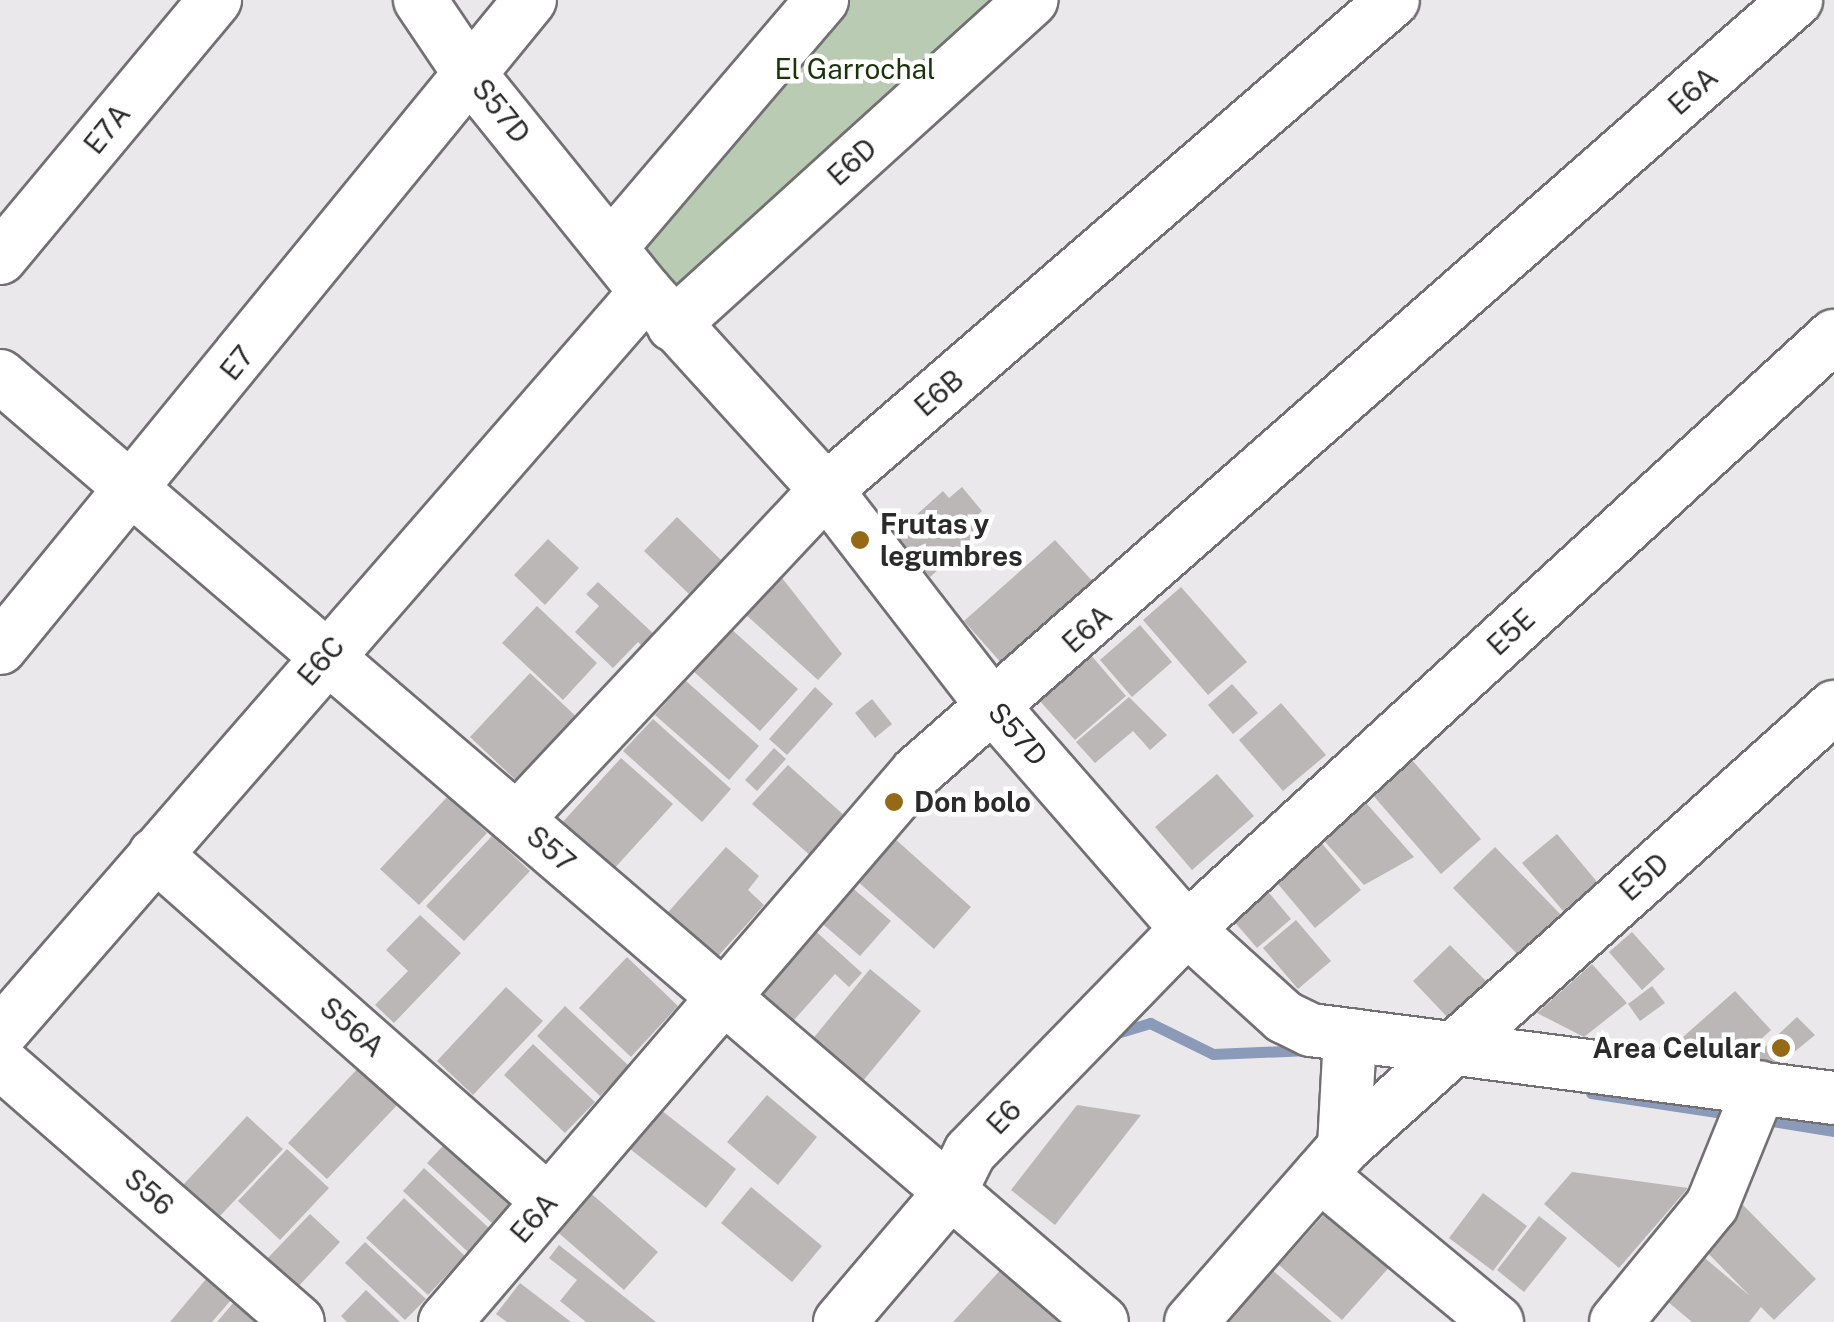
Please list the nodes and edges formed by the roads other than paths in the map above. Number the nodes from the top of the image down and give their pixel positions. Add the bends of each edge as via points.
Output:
1 (214, 0) edge
2 (420, 0) edge
3 (530, 0) edge
4 (822, 0) edge
5 (1031, 0) edge
6 (1393, 0) edge
7 (1796, 0) edge
8 (470, 74) junction
9 (611, 247) junction
10 (0, 258) edge
11 (660, 308) junction
12 (1834, 336) edge
13 (0, 376) edge
14 (826, 490) junction
15 (132, 492) junction
16 (0, 648) edge
17 (328, 652) junction
18 (1834, 707) edge
19 (996, 710) junction
20 (517, 819) junction
21 (155, 854) junction
22 (1188, 929) junction
23 (722, 998) junction
24 (0, 1034) edge
25 (1350, 1035) junction
26 (1454, 1047) junction
27 (0, 1062) edge
28 (1760, 1087) junction
29 (1830, 1092) edge
30 (1332, 1161) junction
31 (949, 1194) junction
32 (548, 1201) junction
33 (298, 1322) edge
34 (445, 1322) edge
35 (840, 1322) edge
36 (1102, 1322) edge
37 (1191, 1322) edge
38 (1498, 1322) edge
39 (1616, 1322) edge

1 - 10 street, E7A
2 - 8 street, S57D
3 - 8 street
4 - 9 street
5 - 11 street, E6D
6 - 14 street, E6B
7 - 19 street, E6A
8 - 9 street, S57D
8 - 15 street, E7
9 - 11 street, S57D
11 - 14 street, S57D
11 - 17 street, E6C
12 - 22 street, E5E
13 - 15 street, S57
14 - 19 street, S57D
14 - 20 street, E6B
15 - 16 street, E7
15 - 17 street, S57
17 - 20 street, S57
17 - 21 street, E6C
18 - 26 street, E5D
19 - 22 street, S57D
19 - 23 street, E6A via 916,772
20 - 23 street, S57
21 - 24 street, E6C
21 - 32 street, S56A
22 - 25 street, S57D via 1284,1017
22 - 31 street, E6 via 970,1152
23 - 31 street, S57
23 - 32 street, E6A
25 - 26 street, S57D
25 - 30 street
26 - 28 street, S57D
26 - 30 street
27 - 33 street, S56
28 - 29 street, S57D
28 - 39 street via 1712,1205
30 - 37 street
30 - 38 street
31 - 35 street, E6
31 - 36 street, S57
32 - 34 street, E6A

